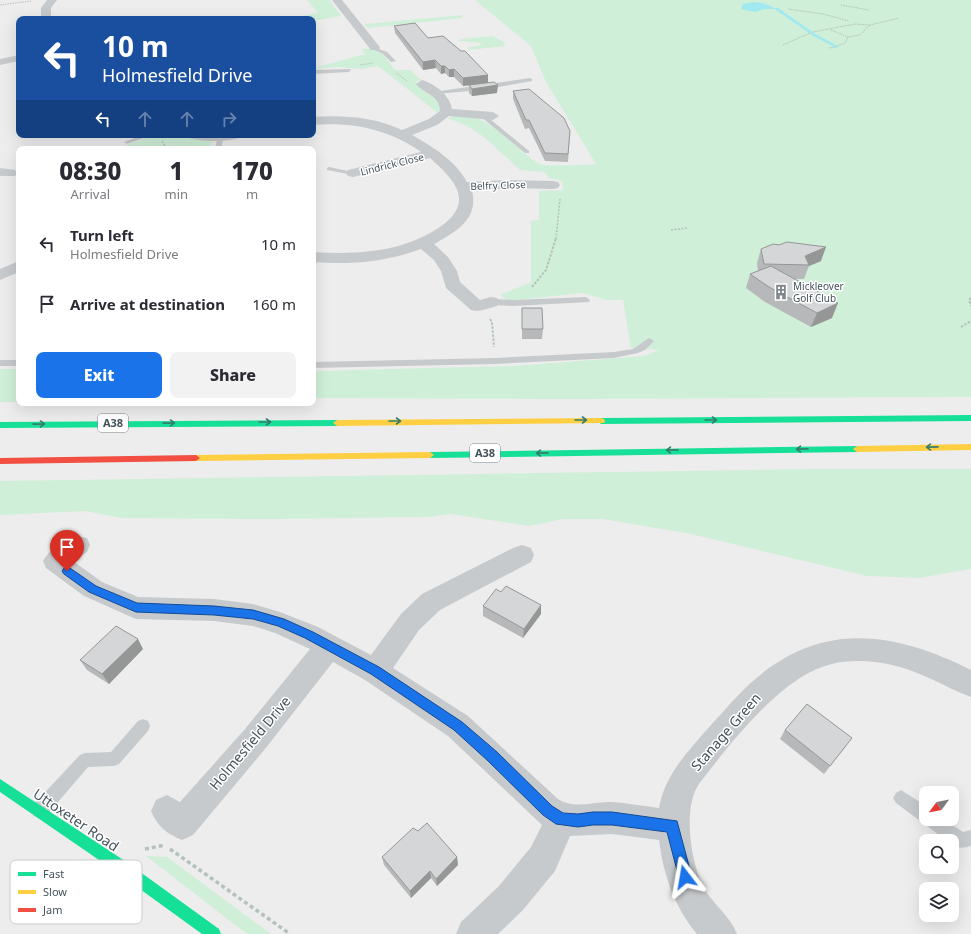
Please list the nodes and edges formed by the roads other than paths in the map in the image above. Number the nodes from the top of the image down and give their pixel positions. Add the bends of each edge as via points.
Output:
1 (52, 0) edge
2 (337, 0) edge
3 (46, 16) edge
4 (375, 48) joint
5 (16, 59) edge
6 (393, 61) dead end
7 (0, 62) edge
8 (349, 70) dead end
9 (316, 72) edge
10 (530, 80) dead end
11 (423, 81) dead end
12 (436, 92) junction
13 (446, 112) junction
14 (488, 115) joint
15 (316, 122) edge
16 (402, 135) junction
17 (140, 138) edge
18 (202, 138) edge
19 (230, 138) edge
20 (127, 142) dead end
21 (219, 143) edge
22 (527, 152) dead end
23 (432, 154) junction
24 (329, 169) dead end
25 (353, 173) joint
26 (553, 185) road end
27 (464, 187) junction
28 (423, 242) junction
29 (316, 258) edge
30 (16, 267) edge
31 (0, 275) edge
32 (586, 300) dead end
33 (486, 304) joint
34 (649, 341) dead end
35 (0, 362) edge
36 (16, 363) edge
37 (316, 365) edge
38 (971, 418) edge
39 (0, 425) edge
40 (971, 447) edge
41 (0, 462) edge
42 (78, 546) dead end
43 (522, 555) dead end
44 (329, 646) junction
45 (375, 671) junction
46 (971, 684) edge
47 (143, 726) dead end
48 (0, 785) edge
49 (901, 798) dead end
50 (167, 811) dead end
51 (919, 811) edge
52 (38, 812) junction
53 (561, 819) junction
54 (673, 826) junction
55 (940, 826) edge
56 (971, 838) edge
57 (111, 860) edge
58 (142, 884) edge
59 (195, 928) edge
60 (474, 934) edge
61 (720, 934) edge

1 - 3 street via 46,8
2 - 4 street
4 - 6 lane
5 - 7 street
8 - 9 lane
10 - 12 lane
11 - 12 street
12 - 13 street via 446,105
13 - 14 street
13 - 16 street via 432,122
14 - 22 lane
15 - 16 street via 338,120 366,123
16 - 23 street
17 - 20 lane
18 - 21 street
19 - 21 street
23 - 25 street, Lindrick Close
23 - 27 street
24 - 25 lane
26 - 27 street, Belfry Close via 533,180
27 - 28 street via 467,206 461,218 441,234
28 - 29 street via 392,252 362,257
28 - 33 street via 440,257 456,289 477,306
30 - 31 street
32 - 33 lane
34 - 37 lane via 635,351 614,355 495,361
35 - 36 lane
39 -> 38 main road, A38
40 -> 41 main road, A38
42 - 44 street via 55,561 93,589 122,603 136,608 214,610 253,615 280,622
43 - 45 street via 431,602 410,622
44 - 45 street
44 - 50 street, Holmesfield Drive via 255,739 182,824
45 - 53 street via 458,726 547,810
46 - 54 street, Stanage Green via 922,661 891,652 840,650 807,662 764,689 687,777 678,793
47 - 52 lane via 114,759 85,760
48 - 52 main road, Uttoxeter Road
49 - 51 lane
52 - 57 main road, Uttoxeter Road
53 - 54 street via 578,821 612,818
53 - 60 street via 543,859 511,898
54 - 61 street, Stanage Green via 692,899
55 - 56 lane via 961,841
58 - 59 main road, Uttoxeter Road

